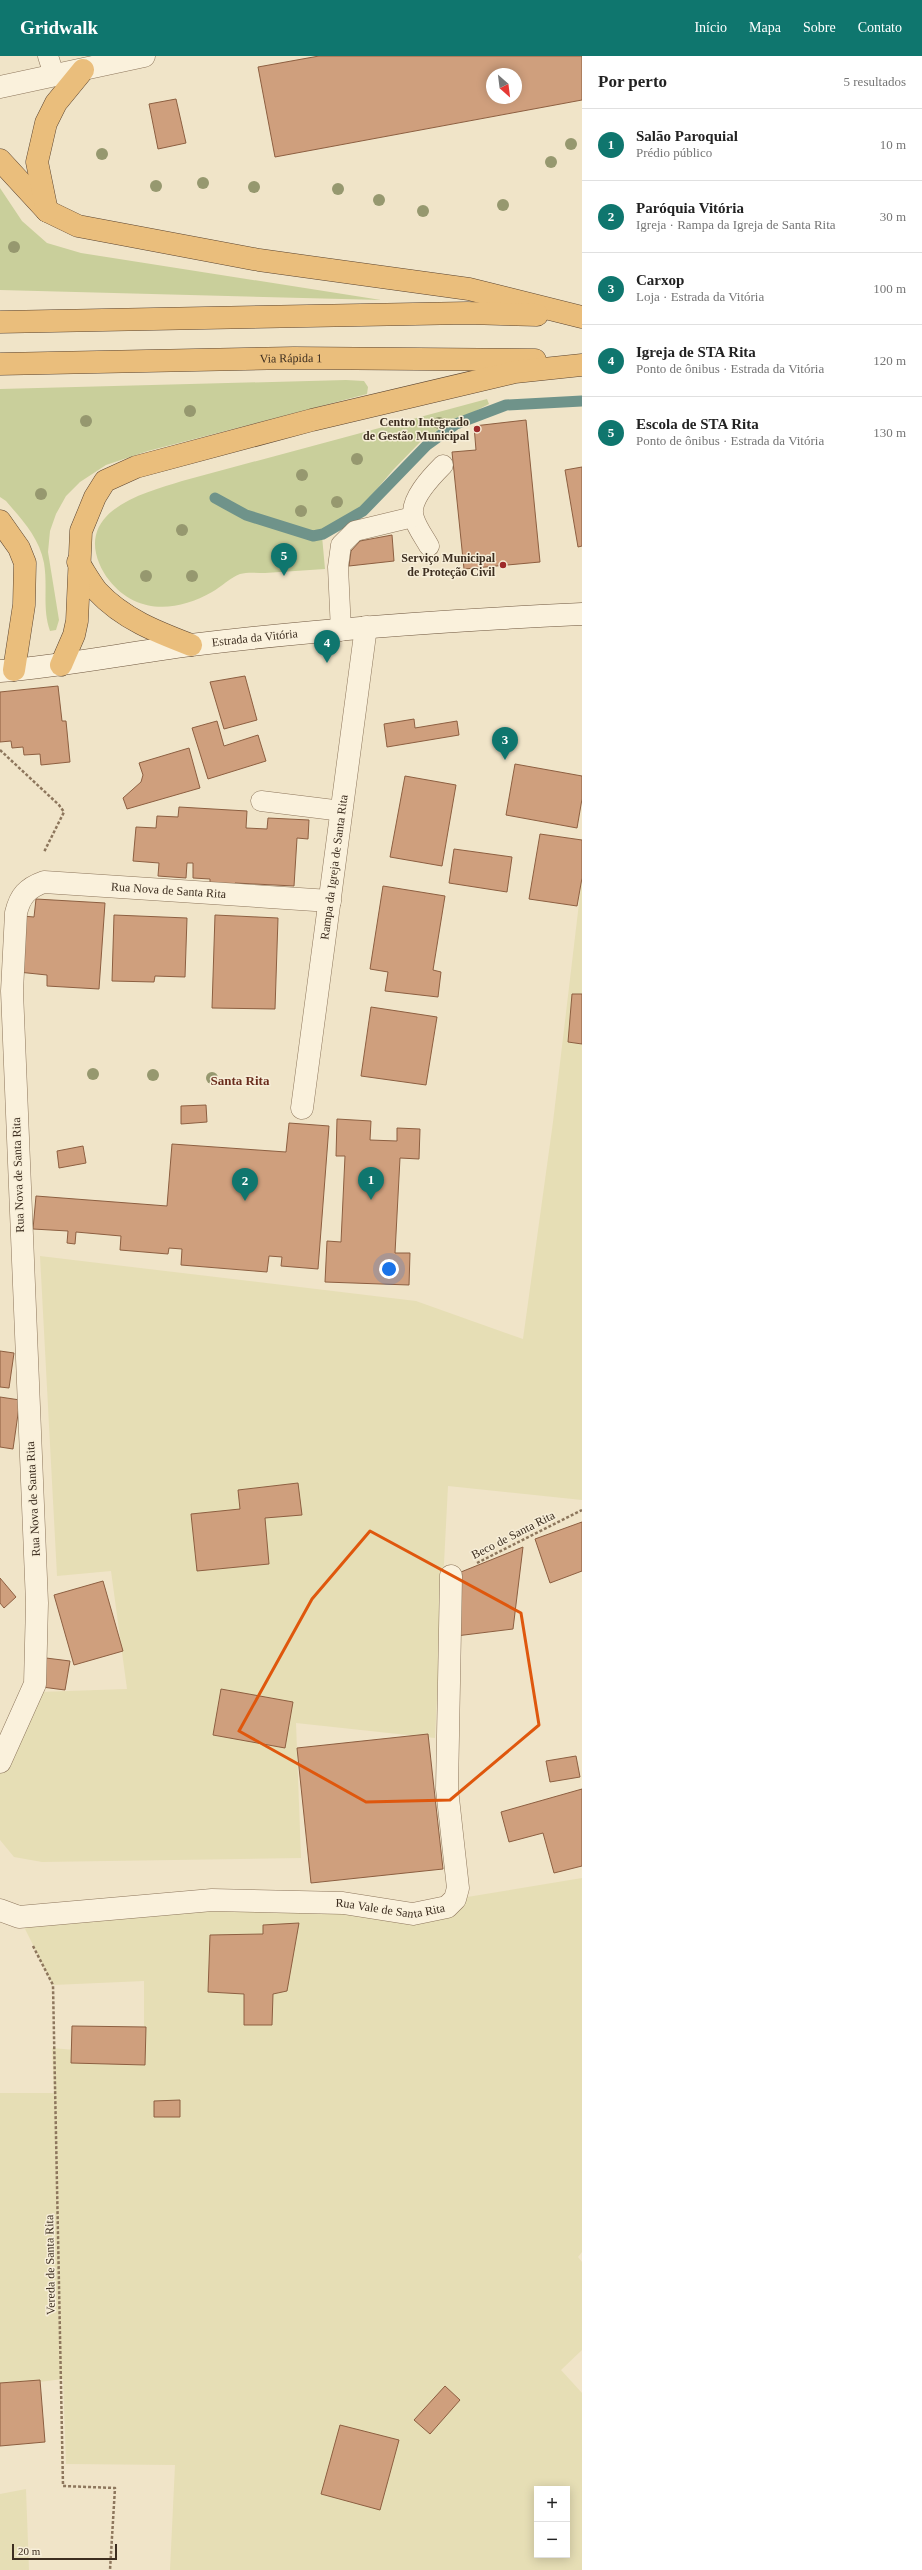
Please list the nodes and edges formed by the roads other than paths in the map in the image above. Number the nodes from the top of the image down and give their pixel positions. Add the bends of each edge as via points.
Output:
1 (144, 56) edge
2 (51, 66) edge
3 (83, 70) junction
4 (0, 87) edge
5 (0, 160) edge
6 (47, 211) junction
7 (582, 318) edge
8 (0, 322) edge
9 (0, 364) edge
10 (582, 365) edge
11 (443, 465) dead end
12 (413, 517) junction
13 (0, 521) edge
14 (429, 546) dead end
15 (78, 562) junction
16 (582, 614) edge
17 (366, 627) junction
18 (341, 630) junction
19 (191, 645) junction
20 (61, 665) junction
21 (7, 671) edge
22 (261, 801) dead end
23 (342, 811) junction
24 (330, 901) junction
25 (302, 1108) dead end
26 (451, 1576) road end
27 (0, 1762) edge
28 (9, 1914) edge

1 - 3 street
2 - 3 street
2 - 4 street
3 - 6 highway via 56,103 46,124 37,162
5 - 6 highway
6 - 7 highway via 78,226 259,260 469,289
7 - 8 highway via 467,313
9 - 10 highway, Via Rápida 1 via 294,358 466,358 534,359
10 - 15 highway via 515,372 312,420 136,466 105,481 95,497 81,531
11 - 12 lane via 427,482 416,500
12 - 14 lane
12 - 18 lane via 354,532 341,545 338,568
13 - 21 highway via 19,548 25,563 24,605
15 - 19 highway via 97,590 121,612 150,629
15 - 20 highway via 77,621
16 - 17 street, Estrada da Vitória
17 - 18 street, Estrada da Vitória
17 - 23 street, Rampa da Igreja de Santa Rita
18 - 19 street, Estrada da Vitória
19 - 20 street, Estrada da Vitória
20 - 21 street, Estrada da Vitória
22 - 23 lane
23 - 24 street, Rampa da Igreja de Santa Rita
24 - 25 street, Rampa da Igreja de Santa Rita
24 - 27 street, Rua Nova de Santa Rita via 44,882 34,885 24,893 19,902 16,913 12,991 37,1595 37,1654 35,1684
26 - 28 street, Rua Vale de Santa Rita via 447,1789 458,1888 455,1899 447,1907 413,1914 343,1904 212,1900

